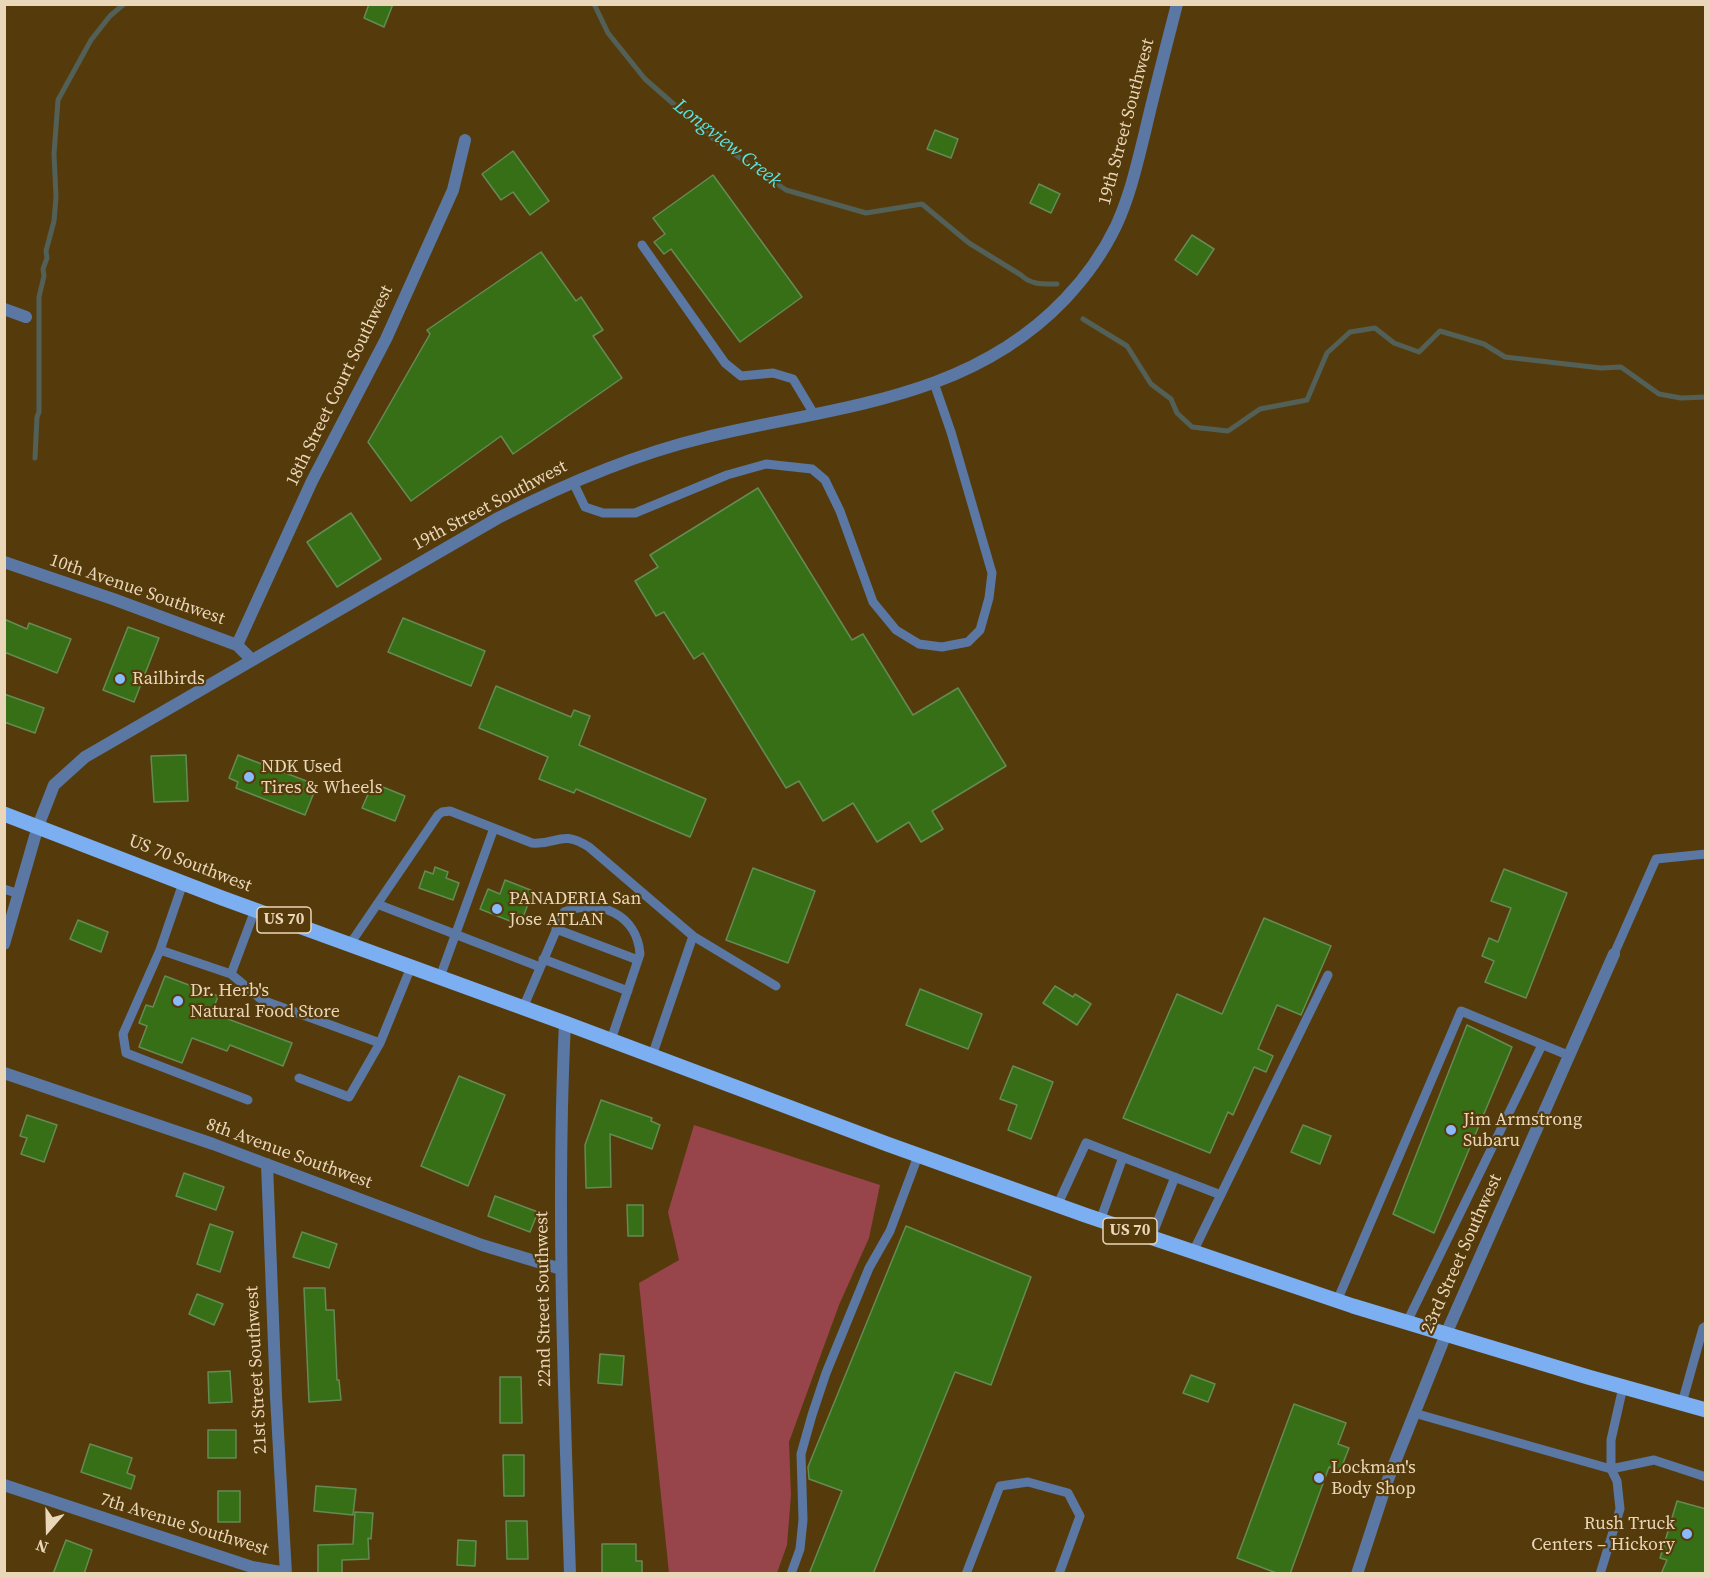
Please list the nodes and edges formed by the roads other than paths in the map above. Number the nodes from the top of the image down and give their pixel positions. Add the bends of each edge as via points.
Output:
1 (1177, 4) edge
2 (465, 140) dead end
3 (642, 245) dead end
4 (4, 309) edge
5 (26, 317) dead end
6 (934, 383) junction
7 (814, 414) junction
8 (573, 482) junction
9 (4, 562) edge
10 (237, 645) junction
11 (252, 660) junction
12 (4, 814) edge
13 (38, 826) junction
14 (494, 828) junction
15 (1706, 854) edge
16 (183, 883) junction
17 (4, 889) edge
18 (19, 894) junction
19 (376, 904) junction
20 (255, 910) junction
21 (556, 929) junction
22 (455, 935) junction
23 (693, 936) junction
24 (4, 944) edge
25 (350, 944) junction
26 (160, 950) junction
27 (1614, 954) joint
28 (638, 960) junction
29 (542, 963) junction
30 (411, 967) junction
31 (231, 974) junction
32 (1328, 975) dead end
33 (440, 977) junction
34 (776, 986) dead end
35 (628, 991) junction
36 (523, 1008) junction
37 (565, 1023) junction
38 (611, 1040) junction
39 (380, 1043) junction
40 (1542, 1045) junction
41 (652, 1056) junction
42 (1570, 1056) junction
43 (4, 1073) edge
44 (299, 1078) dead end
45 (248, 1100) dead end
46 (918, 1156) junction
47 (1123, 1157) junction
48 (267, 1164) junction
49 (1174, 1177) junction
50 (1221, 1195) junction
51 (1057, 1206) junction
52 (1100, 1221) junction
53 (1151, 1238) junction
54 (1193, 1252) junction
55 (561, 1269) junction
56 (1337, 1301) junction
57 (1407, 1322) junction
58 (1706, 1326) edge
59 (1446, 1334) junction
60 (1623, 1387) junction
61 (1682, 1403) junction
62 (1706, 1410) edge
63 (1414, 1413) junction
64 (1611, 1469) junction
65 (1706, 1477) edge
66 (4, 1485) edge
67 (286, 1573) edge
68 (570, 1574) edge
69 (791, 1574) edge
70 (966, 1574) edge
71 (1059, 1574) edge
72 (1357, 1574) edge
73 (1600, 1574) edge

1 - 6 street, 19th Street Southwest via 1127,198 1101,253 1078,285 1020,339 978,365
2 - 10 street, 18th Street Court Southwest via 453,190 386,339 312,482
3 - 7 lane via 725,363 741,376 773,374 793,379
4 - 5 street
6 - 7 street, 19th Street Southwest
6 - 8 lane via 992,573 980,630 968,642 942,647 919,644 896,630 873,602 840,511 825,480 812,469 766,464 728,475 635,513 603,513 585,507
7 - 8 street, 19th Street Southwest via 701,438
8 - 11 street, 19th Street Southwest via 498,518
9 - 10 street, 10th Avenue Southwest
10 - 11 street, 10th Avenue Southwest
11 - 13 street, 19th Street Southwest via 85,757 54,785
12 - 13 main road, US 70 Southwest / US 70
13 - 16 main road, US 70 Southwest / US 70
13 - 18 street, 19th Street Southwest
14 - 19 lane via 450,811 442,812
14 - 22 lane
14 - 23 lane via 532,843 571,837 580,841
15 - 27 lane via 1656,859
16 - 20 main road, US 70 Southwest / US 70
16 - 26 lane
17 - 18 lane
18 - 24 street, 19th Street Southwest
19 - 22 lane
19 - 25 lane
20 - 25 main road, US 70 Southwest / US 70
20 - 31 lane
21 - 28 lane
21 - 28 lane via 567,910 603,907 632,930 639,946
21 - 29 lane
22 - 29 lane
22 - 33 lane
23 - 34 lane
23 - 41 lane
25 - 30 main road, US 70 Southwest / US 70
26 - 31 lane
26 - 45 lane via 123,1034 126,1053
27 - 42 street, 23rd Street Southwest
28 - 35 lane
29 - 35 lane
29 - 36 lane
30 - 33 main road, US 70 Southwest / US 70
30 - 39 lane
31 - 39 lane via 262,1000
32 - 50 lane
33 - 36 main road, US 70 Southwest / US 70
35 - 38 lane
36 - 37 main road, US 70 Southwest / US 70
37 - 38 main road, US 70
37 - 55 street, 22nd Street Southwest
38 - 41 main road, US 70
39 - 44 lane via 349,1097
40 - 42 lane
40 - 56 lane via 1461,1011
40 - 57 lane
41 - 46 main road, US 70
42 - 59 street, 23rd Street Southwest
43 - 48 street, 8th Avenue Southwest
46 - 51 main road, US 70
46 - 69 lane via 812,1415 801,1454 803,1520 800,1549
47 - 49 lane
47 - 51 lane via 1086,1143
47 - 52 lane
48 - 55 street, 8th Avenue Southwest via 482,1245
48 - 67 street, 21st Street Southwest
49 - 50 lane
49 - 53 lane
50 - 54 lane
51 - 52 main road, US 70
52 - 53 main road, US 70
53 - 54 main road, US 70
54 - 56 main road, US 70
55 - 68 street, 22nd Street Southwest
56 - 57 main road, US 70
57 - 59 main road, US 70
58 - 61 lane
59 - 60 main road, US 70
59 - 63 street, 23rd Street Southwest
60 - 61 main road, US 70
60 - 64 lane via 1611,1440
61 - 62 main road, US 70
63 - 64 lane
63 - 72 street, 23rd Street Southwest
64 - 65 lane via 1654,1460
64 - 73 lane via 1617,1481 1620,1509
66 - 67 street, 7th Avenue Southwest via 252,1567
70 - 71 lane via 1000,1486 1028,1482 1068,1493 1080,1516

